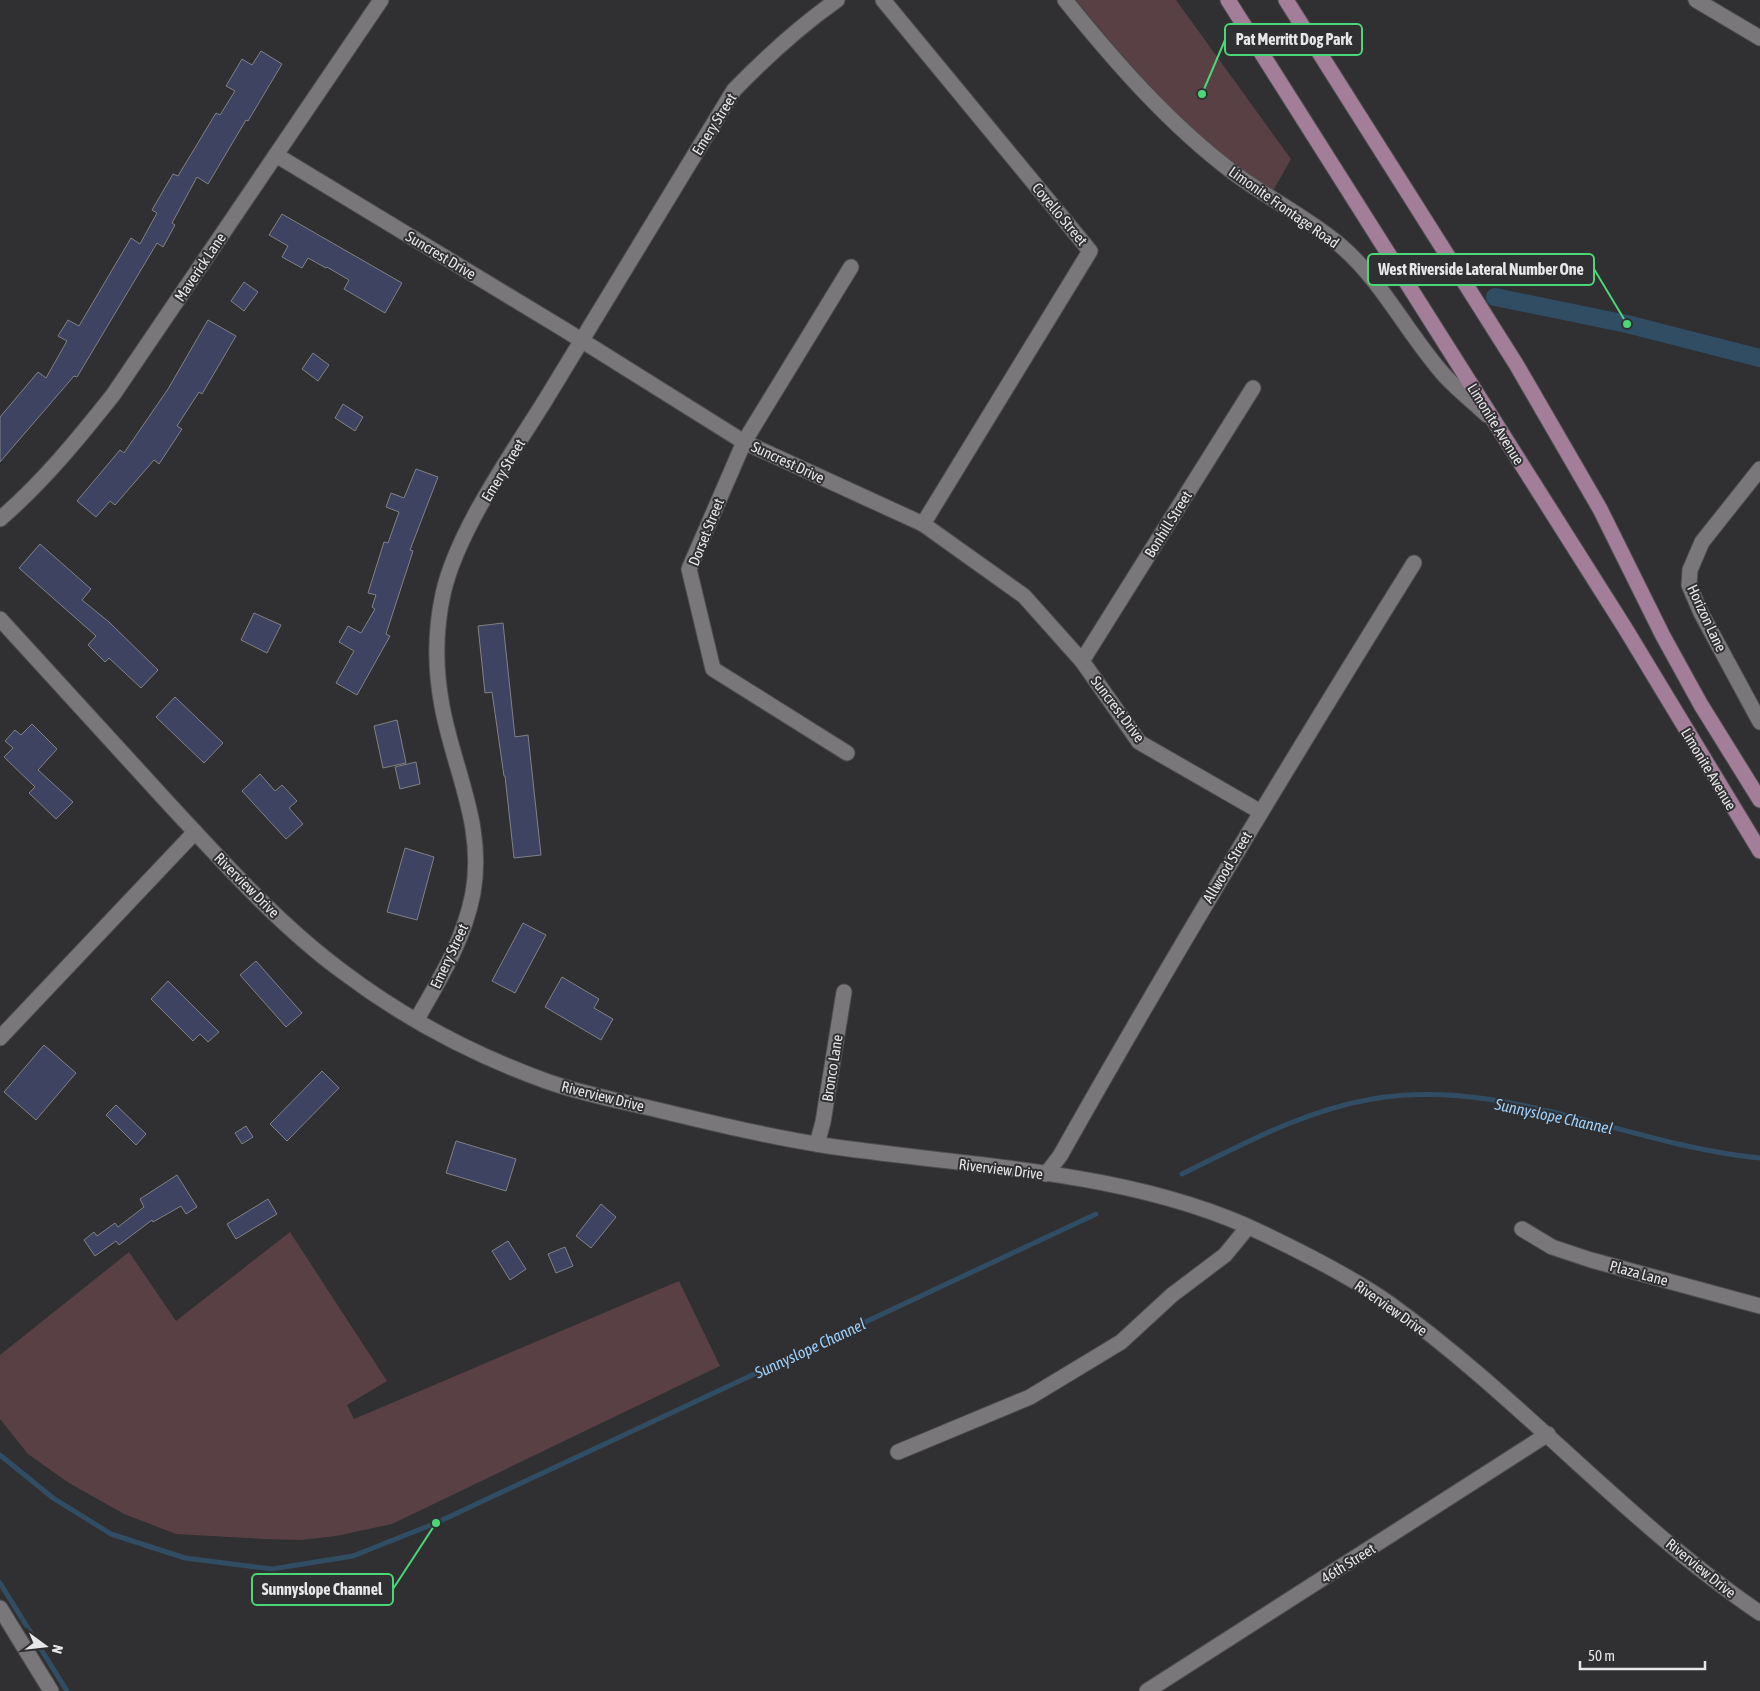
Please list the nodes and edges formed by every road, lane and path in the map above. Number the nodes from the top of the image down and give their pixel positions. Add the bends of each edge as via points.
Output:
1 (381, 0) edge
2 (837, 0) edge
3 (883, 0) edge
4 (1065, 0) edge
5 (1228, 0) edge
6 (1286, 0) edge
7 (1696, 0) edge
8 (1760, 38) edge
9 (276, 155) junction
10 (851, 267) dead end
11 (581, 341) junction
12 (1253, 388) dead end
13 (1494, 421) junction
14 (744, 442) junction
15 (1760, 469) edge
16 (0, 519) edge
17 (923, 524) junction
18 (1414, 563) dead end
19 (0, 619) edge
20 (1082, 660) junction
21 (1760, 722) edge
22 (847, 753) dead end
23 (1760, 800) edge
24 (1259, 811) junction
25 (195, 832) junction
26 (1760, 851) edge
27 (844, 992) dead end
28 (417, 1019) junction
29 (0, 1038) edge
30 (817, 1144) junction
31 (1046, 1174) junction
32 (1248, 1227) junction
33 (1522, 1230) dead end
34 (1760, 1306) edge
35 (1548, 1434) junction
36 (898, 1452) dead end
37 (0, 1608) edge
38 (1760, 1613) edge
39 (51, 1691) edge
40 (1147, 1691) edge

1 - 9 street, Maverick Lane
2 - 11 street, Emery Street via 801,25 734,90
3 - 17 street, Covello Street via 1090,251
4 - 13 street, Limonite Frontage Road via 1162,110 1202,147 1342,246 1375,282 1445,375
5 - 13 main road, Limonite Avenue
6 - 23 main road, Limonite Avenue via 1521,372 1600,509 1701,705
7 - 8 street
9 - 11 street, Suncrest Drive
9 - 16 street, Maverick Lane via 113,395 71,448
10 - 14 street, Dorset Street
11 - 14 street, Suncrest Drive
11 - 28 street, Emery Street via 470,527 444,592 438,626 437,673 442,708 468,800 475,862 473,891 465,925 453,955
12 - 20 street, Bonhill Street
13 - 26 main road, Limonite Avenue via 1625,628
14 - 17 street, Suncrest Drive
14 - 22 street, Dorset Street via 689,569 713,669
15 - 21 street, Horizon Lane via 1702,542 1690,570 1689,585
17 - 20 street, Suncrest Drive via 1024,596
18 - 24 street, Allwood Street
19 - 25 street, Riverview Drive
20 - 24 street, Suncrest Drive via 1139,742
24 - 31 street, Allwood Street via 1060,1156
25 - 28 street, Riverview Drive via 304,940 343,972
25 - 29 street
27 - 30 street, Bronco Lane
28 - 30 street, Riverview Drive via 500,1063 551,1083 724,1126
30 - 31 street, Riverview Drive
31 - 32 street, Riverview Drive via 1141,1190 1190,1204
32 - 35 street, Riverview Drive via 1387,1301
32 - 36 street via 1225,1256 1172,1295 1121,1342 1030,1397
33 - 34 street, Plaza Lane via 1552,1247 1575,1255
35 - 38 street, Riverview Drive via 1666,1540
35 - 40 street, 46th Street
37 - 39 street

